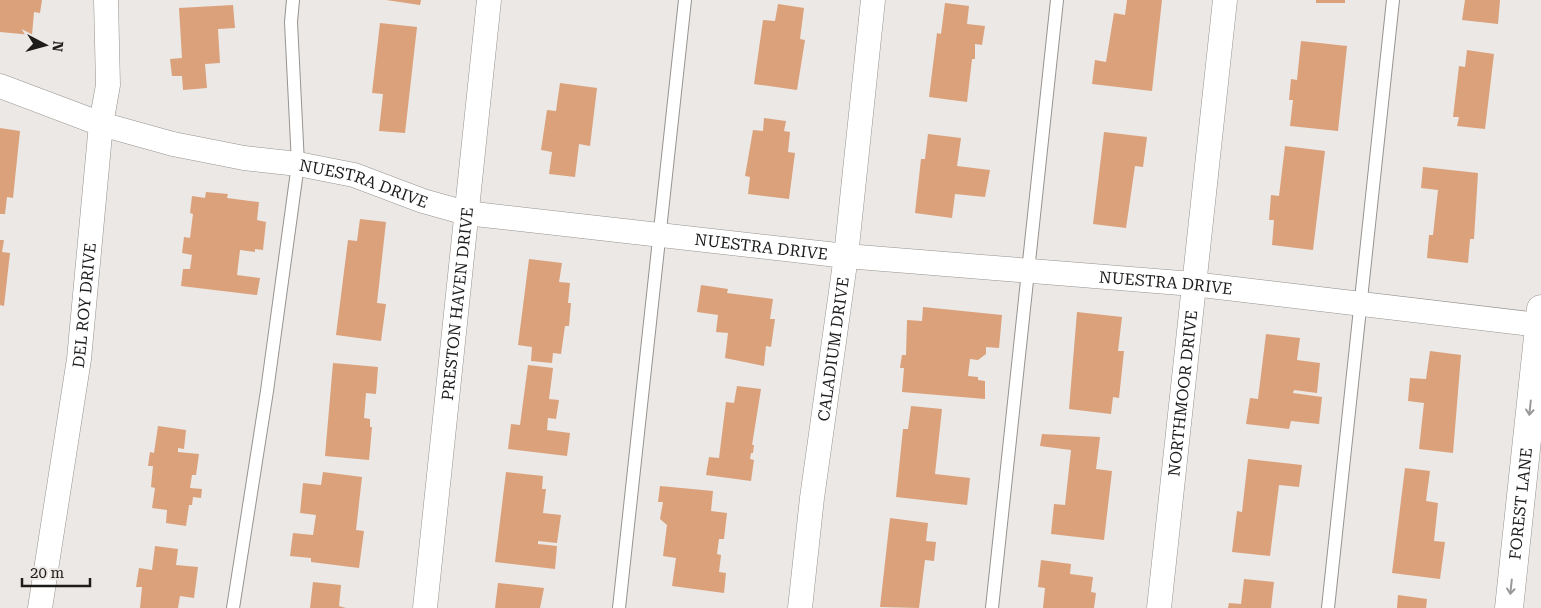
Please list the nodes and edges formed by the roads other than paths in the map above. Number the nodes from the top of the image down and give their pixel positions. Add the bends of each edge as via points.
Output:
1 (106, 0) edge
2 (293, 0) edge
3 (489, 0) edge
4 (685, 0) edge
5 (873, 0) edge
6 (1057, 0) edge
7 (1225, 0) edge
8 (1393, 0) edge
9 (0, 86) edge
10 (101, 124) junction
11 (298, 164) junction
12 (466, 213) junction
13 (658, 235) junction
14 (846, 256) junction
15 (1028, 270) junction
16 (1193, 284) junction
17 (1361, 303) junction
18 (1540, 319) edge
19 (40, 608) edge
20 (233, 608) edge
21 (425, 608) edge
22 (619, 608) edge
23 (800, 608) edge
24 (992, 608) edge
25 (1160, 608) edge
26 (1328, 608) edge
27 (1509, 608) edge

1 - 10 street, DEL ROY DRIVE via 108,85
2 - 11 lane
3 - 12 street, PRESTON HAVEN DRIVE
4 - 13 lane
5 - 14 street, CALADIUM DRIVE
6 - 15 lane
7 - 16 street, NORTHMOOR DRIVE
8 - 17 lane
9 - 10 street, NUESTRA DRIVE
10 - 11 street, NUESTRA DRIVE via 174,144 244,158
10 - 19 street, DEL ROY DRIVE via 79,359
11 - 12 street, NUESTRA DRIVE via 354,175
11 - 20 lane
12 - 13 street, NUESTRA DRIVE
12 - 21 street, PRESTON HAVEN DRIVE
13 - 14 street, NUESTRA DRIVE
13 - 22 lane
14 - 15 street, NUESTRA DRIVE
14 - 23 street, CALADIUM DRIVE
15 - 16 street, NUESTRA DRIVE
15 - 24 lane
16 - 17 street, NUESTRA DRIVE
16 - 25 street, NORTHMOOR DRIVE
17 - 18 street, NUESTRA DRIVE
17 - 26 lane
18 -> 27 main road, FOREST LANE

